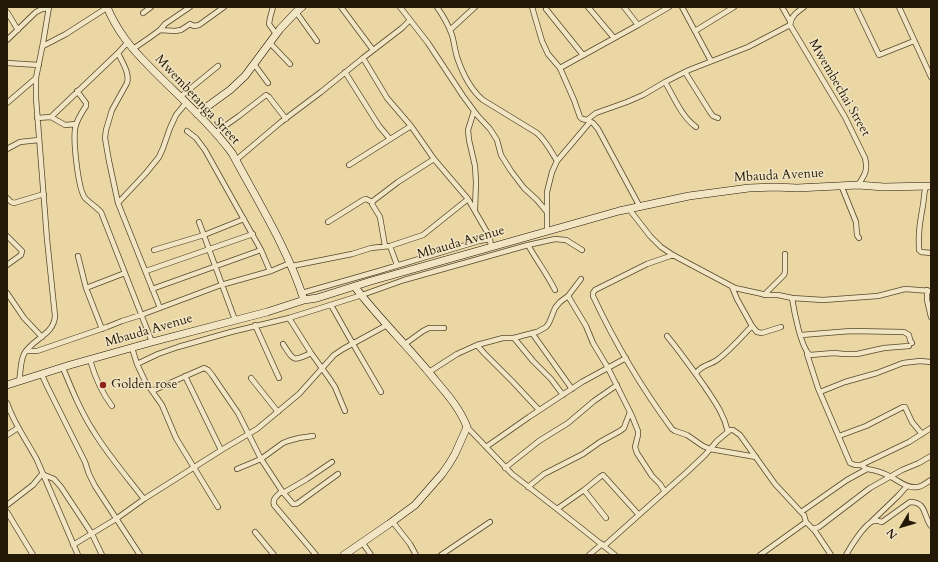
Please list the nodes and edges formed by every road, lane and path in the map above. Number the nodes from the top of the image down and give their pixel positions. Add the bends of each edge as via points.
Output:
1 (107, 7) edge
2 (151, 7) edge
3 (190, 7) edge
4 (224, 7) edge
5 (273, 7) edge
6 (302, 7) edge
7 (341, 7) edge
8 (400, 7) edge
9 (437, 7) edge
10 (475, 7) edge
11 (532, 7) edge
12 (588, 7) edge
13 (624, 7) edge
14 (669, 7) edge
15 (682, 7) edge
16 (734, 7) edge
17 (782, 7) edge
18 (804, 7) edge
19 (856, 7) edge
20 (899, 7) edge
21 (49, 8) edge
22 (662, 8) edge
23 (546, 9) dead end
24 (7, 12) edge
25 (296, 12) junction
26 (143, 13) dead end
27 (410, 20) junction
28 (790, 23) junction
29 (638, 25) junction
30 (18, 30) junction
31 (160, 30) junction
32 (450, 30) junction
33 (695, 31) junction
34 (276, 34) junction
35 (614, 38) junction
36 (7, 40) edge
37 (317, 41) dead end
38 (914, 41) junction
39 (127, 43) junction
40 (270, 43) junction
41 (42, 46) junction
42 (133, 49) junction
43 (373, 50) junction
44 (118, 53) junction
45 (583, 55) junction
46 (362, 58) junction
47 (711, 61) junction
48 (7, 63) edge
49 (254, 64) junction
50 (290, 64) dead end
51 (39, 65) junction
52 (218, 66) dead end
53 (560, 68) junction
54 (345, 72) junction
55 (685, 72) junction
56 (931, 77) edge
57 (36, 78) junction
58 (665, 82) junction
59 (268, 83) dead end
60 (78, 91) junction
61 (180, 97) junction
62 (186, 103) junction
63 (7, 104) edge
64 (474, 111) junction
65 (197, 114) junction
66 (51, 117) junction
67 (37, 118) junction
68 (718, 118) dead end
69 (286, 119) junction
70 (588, 121) junction
71 (76, 124) junction
72 (411, 126) junction
73 (696, 127) dead end
74 (187, 130) dead end
75 (215, 133) junction
76 (390, 139) junction
77 (39, 140) junction
78 (7, 149) edge
79 (434, 159) junction
80 (236, 160) junction
81 (557, 161) junction
82 (349, 165) dead end
83 (858, 184) junction
84 (841, 185) junction
85 (928, 186) edge
86 (44, 194) junction
87 (7, 198) edge
88 (468, 200) junction
89 (118, 202) junction
90 (372, 202) junction
91 (640, 206) junction
92 (474, 209) junction
93 (629, 209) junction
94 (547, 212) junction
95 (244, 219) junction
96 (199, 222) dead end
97 (328, 222) dead end
98 (547, 231) junction
99 (253, 234) junction
100 (204, 235) junction
101 (7, 236) edge
102 (859, 238) dead end
103 (490, 243) junction
104 (528, 245) junction
105 (388, 246) junction
106 (209, 249) junction
107 (154, 250) dead end
108 (261, 250) junction
109 (582, 250) dead end
110 (931, 253) edge
111 (785, 254) dead end
112 (673, 255) junction
113 (78, 256) dead end
114 (291, 264) junction
115 (7, 265) edge
116 (398, 265) junction
117 (215, 267) junction
118 (146, 271) junction
119 (270, 271) junction
120 (125, 273) junction
121 (581, 279) dead end
122 (222, 285) junction
123 (356, 286) junction
124 (732, 287) junction
125 (86, 288) junction
126 (152, 289) junction
127 (556, 290) dead end
128 (929, 291) edge
129 (7, 293) edge
130 (764, 294) junction
131 (362, 295) junction
132 (303, 296) junction
133 (568, 296) junction
134 (792, 298) junction
135 (331, 305) junction
136 (160, 308) junction
137 (141, 315) junction
138 (931, 317) edge
139 (289, 318) junction
140 (235, 320) junction
141 (255, 325) junction
142 (387, 325) junction
143 (752, 326) junction
144 (781, 327) dead end
145 (444, 328) dead end
146 (102, 329) junction
147 (532, 333) junction
148 (800, 335) junction
149 (668, 336) dead end
150 (42, 337) junction
151 (514, 338) junction
152 (152, 342) junction
153 (283, 344) dead end
154 (353, 344) junction
155 (405, 344) junction
156 (477, 345) junction
157 (132, 348) junction
158 (26, 351) junction
159 (806, 352) junction
160 (310, 353) junction
161 (626, 358) junction
162 (90, 360) junction
163 (931, 362) edge
164 (137, 364) junction
165 (63, 368) junction
166 (322, 368) junction
167 (608, 368) junction
168 (429, 372) junction
169 (696, 374) junction
170 (42, 375) junction
171 (185, 376) junction
172 (251, 378) dead end
173 (279, 378) dead end
174 (19, 381) junction
175 (7, 385) edge
176 (617, 385) junction
177 (572, 389) junction
178 (152, 391) junction
179 (381, 392) dead end
180 (820, 392) junction
181 (563, 395) junction
182 (7, 404) edge
183 (112, 406) dead end
184 (539, 410) junction
185 (345, 411) dead end
186 (278, 412) junction
187 (630, 412) junction
188 (467, 427) junction
189 (18, 428) junction
190 (931, 428) edge
191 (728, 432) junction
192 (248, 434) junction
193 (922, 434) junction
194 (7, 435) edge
195 (312, 436) dead end
196 (839, 436) junction
197 (486, 447) junction
198 (710, 449) junction
199 (221, 450) junction
200 (931, 456) edge
201 (756, 457) junction
202 (261, 460) junction
203 (332, 462) dead end
204 (861, 465) junction
205 (194, 467) junction
206 (505, 468) junction
207 (237, 469) dead end
208 (867, 469) junction
209 (42, 474) junction
210 (338, 474) dead end
211 (890, 476) junction
212 (931, 480) edge
213 (907, 486) junction
214 (528, 487) junction
215 (584, 490) junction
216 (282, 492) junction
217 (665, 492) junction
218 (144, 498) junction
219 (7, 505) edge
220 (218, 507) dead end
221 (557, 508) junction
222 (7, 512) edge
223 (801, 512) junction
224 (639, 515) junction
225 (606, 518) dead end
226 (116, 519) junction
227 (392, 521) junction
228 (872, 521) junction
229 (490, 522) dead end
230 (806, 522) junction
231 (931, 526) edge
232 (813, 529) junction
233 (255, 532) dead end
234 (92, 534) junction
235 (592, 536) junction
236 (362, 542) junction
237 (73, 545) junction
238 (603, 545) junction
239 (594, 550) junction
240 (33, 555) edge
241 (78, 555) edge
242 (102, 555) edge
243 (140, 555) edge
244 (274, 555) edge
245 (316, 555) edge
246 (344, 555) edge
247 (371, 555) edge
248 (416, 555) edge
249 (441, 555) edge
250 (589, 555) edge
251 (615, 555) edge
252 (760, 555) edge
253 (831, 555) edge
254 (846, 555) edge

1 - 39 street, Mwembetanga Street
1 - 41 street via 66,34
2 - 26 street
3 - 31 street
4 - 31 street via 199,25 190,24 175,31
5 - 34 street via 269,24
6 - 25 street
7 - 43 street
8 - 27 street
9 - 32 street
10 - 32 street
11 - 53 street via 542,41 548,54
12 - 35 street
13 - 29 street
14 - 22 street
15 - 33 street
16 - 33 street
17 - 28 street, Mwembechai Street
18 - 28 street via 794,15
19 - 38 street via 879,55
20 - 38 street
21 - 30 street via 39,10
21 - 41 street
22 - 29 street
23 - 45 street
24 - 30 street
25 - 34 street
25 - 37 street
27 - 43 street
27 - 64 street
28 - 47 street via 748,47
28 - 83 street, Mwembechai Street via 845,117 865,158 866,170
29 - 35 street
30 - 36 street
31 - 42 street
32 - 81 street via 463,71 478,96 537,133 544,139
33 - 47 street
34 - 40 street
35 - 45 street
38 - 56 street
39 - 42 street, Mwembetanga Street
39 - 44 street
40 - 49 street
40 - 50 street
41 - 51 street
42 - 61 street, Mwembetanga Street
43 - 46 street
44 - 60 street
44 - 89 street via 128,80 112,110 105,138
45 - 53 street
46 - 54 street
46 - 72 street via 387,98
47 - 55 street
48 - 51 street
49 - 59 street
49 - 65 street via 230,90
51 - 57 street
52 - 61 street
53 - 70 street via 580,116
54 - 69 street
54 - 76 street
55 - 58 street
55 - 68 street via 710,112
57 - 63 street
57 - 67 street
58 - 70 street via 638,97 596,112
58 - 73 street via 683,114
60 - 66 street
60 - 71 street via 86,106
61 - 62 street, Mwembetanga Street
62 - 65 street, Mwembetanga Street
62 - 89 street via 176,115 159,157
64 - 92 street via 468,130 475,166
64 - 94 street via 497,140 501,155 511,171
65 - 75 street, Mwembetanga Street
66 - 67 street
66 - 71 street via 65,125
67 - 77 street
69 - 75 street via 266,95
69 - 80 street
70 - 81 street
70 - 91 street via 598,129
71 - 120 street via 74,134 84,196 101,212
72 - 76 street
72 - 79 street
74 - 95 street via 205,150
75 - 80 street, Mwembetanga Street
76 - 82 street
77 - 78 street via 20,142
77 - 86 street
79 - 88 street
79 - 90 street
80 - 114 street, Mwembetanga Street
81 - 94 street via 547,192
83 - 84 street, Mbauda Avenue
83 - 85 street, Mbauda Avenue via 884,187
84 - 91 street, Mbauda Avenue via 749,188
84 - 102 street via 856,222
85 - 110 street via 923,193 918,248 920,252
86 - 87 street via 14,203
86 - 150 street via 55,316 54,324
88 - 92 street
88 - 105 street via 423,235
89 - 118 street
90 - 97 street via 363,200
90 - 105 street via 380,217
91 - 93 street, Mbauda Avenue
92 - 103 street
93 - 98 street, Mbauda Avenue
93 - 112 street via 650,236
94 - 98 street
95 - 99 street
95 - 100 street
96 - 100 street
98 - 103 street, Mbauda Avenue
99 - 106 street
99 - 108 street
100 - 106 street
100 - 107 street
101 - 115 street via 22,251 21,255
103 - 116 street via 479,241
103 - 123 street, Mbauda Avenue
104 - 109 street via 555,239 566,240
104 - 127 street
104 - 131 street via 404,280
105 - 114 street
105 - 116 street
106 - 117 street
106 - 118 street
108 - 117 street
108 - 119 street
111 - 130 street via 784,275
112 - 124 street
112 - 161 street via 647,264 593,293
113 - 125 street
114 - 119 street
114 - 132 street, Mwembetanga Street
116 - 132 street
117 - 122 street
117 - 126 street
118 - 126 street
119 - 122 street
120 - 125 street
120 - 137 street
121 - 133 street
122 - 136 street
122 - 140 street
123 - 131 street
123 - 132 street, Mbauda Avenue via 317,298
124 - 130 street
124 - 143 street
125 - 146 street
126 - 136 street
128 - 134 street via 901,289 878,296 830,300
128 - 138 street via 927,300
129 - 150 street via 24,318
130 - 134 street
131 - 135 street
131 - 142 street
132 - 140 street, Mbauda Avenue via 267,312
133 - 147 street via 555,308 546,327
133 - 167 street
134 - 148 street
135 - 139 street
135 - 154 street
136 - 137 street
137 - 146 street
137 - 152 street
139 - 141 street
139 - 160 street
140 - 152 street, Mbauda Avenue
141 - 164 street via 171,349
141 - 173 street
142 - 154 street
142 - 155 street
143 - 144 street via 759,333
143 - 169 street via 717,360
145 - 155 street via 429,328
146 - 158 street via 37,350
147 - 151 street
147 - 177 street
148 - 159 street
148 - 159 street via 851,331 904,332 909,335 910,345 857,354 810,355
149 - 169 street
150 - 158 street
151 - 156 street via 503,338
151 - 181 street
152 - 157 street, Mbauda Avenue
153 - 160 street via 294,359 298,360
154 - 166 street via 334,355
154 - 179 street
155 - 168 street
156 - 168 street
156 - 184 street
157 - 162 street, Mbauda Avenue
157 - 164 street
158 - 174 street via 22,359
159 - 180 street
160 - 166 street
161 - 167 street
161 - 198 street via 672,429
162 - 165 street, Mbauda Avenue
162 - 183 street via 96,381
163 - 180 street via 903,363
164 - 178 street
165 - 170 street, Mbauda Avenue
165 - 218 street via 94,433
166 - 185 street via 335,387
166 - 186 street via 300,394
167 - 176 street
167 - 177 street
168 - 188 street via 460,412
169 - 191 street via 725,418
170 - 174 street, Mbauda Avenue
170 - 226 street via 95,486
171 - 178 street
171 - 192 street via 204,368 208,370 233,404
171 - 199 street
172 - 186 street
174 - 175 street, Mbauda Avenue
176 - 187 street
176 - 206 street
177 - 181 street
178 - 205 street
180 - 196 street
181 - 184 street
182 - 189 street
184 - 197 street
186 - 192 street
187 - 214 street via 624,428 583,454 544,474
187 - 217 street via 638,431 635,448 638,456
188 - 197 street
188 - 227 street via 455,454 442,474 414,505
189 - 194 street
189 - 209 street
190 - 193 street
191 - 198 street
191 - 201 street via 733,430 740,435
192 - 199 street
192 - 202 street
193 - 196 street via 903,407 866,426
193 - 204 street
195 - 202 street via 283,443
196 - 204 street via 850,463
197 - 206 street
198 - 201 street
198 - 217 street
199 - 205 street
200 - 211 street
201 - 223 street via 775,484
202 - 207 street
202 - 216 street
203 - 216 street via 304,482
204 - 208 street
205 - 218 street
205 - 220 street
206 - 214 street
208 - 211 street
208 - 223 street
209 - 219 street via 33,485
209 - 234 street via 54,479 61,487
209 - 237 street
210 - 216 street via 296,504 291,503
211 - 213 street
211 - 232 street via 862,494 819,528
212 - 213 street via 918,487
213 - 228 street
214 - 221 street
215 - 221 street
215 - 224 street via 603,475
215 - 225 street
216 - 245 street via 274,499 274,505
217 - 224 street
218 - 226 street
221 - 235 street
222 - 240 street
223 - 230 street
224 - 238 street
226 - 234 street
226 - 243 street
227 - 236 street
227 - 248 street
228 - 231 street via 882,522 912,502 922,506
228 - 254 street via 862,530
229 - 249 street
230 - 232 street
230 - 252 street
232 - 253 street
233 - 244 street
234 - 237 street
234 - 242 street
235 - 238 street
235 - 239 street
236 - 246 street
236 - 247 street
237 - 241 street
238 - 239 street
238 - 251 street
239 - 250 street

